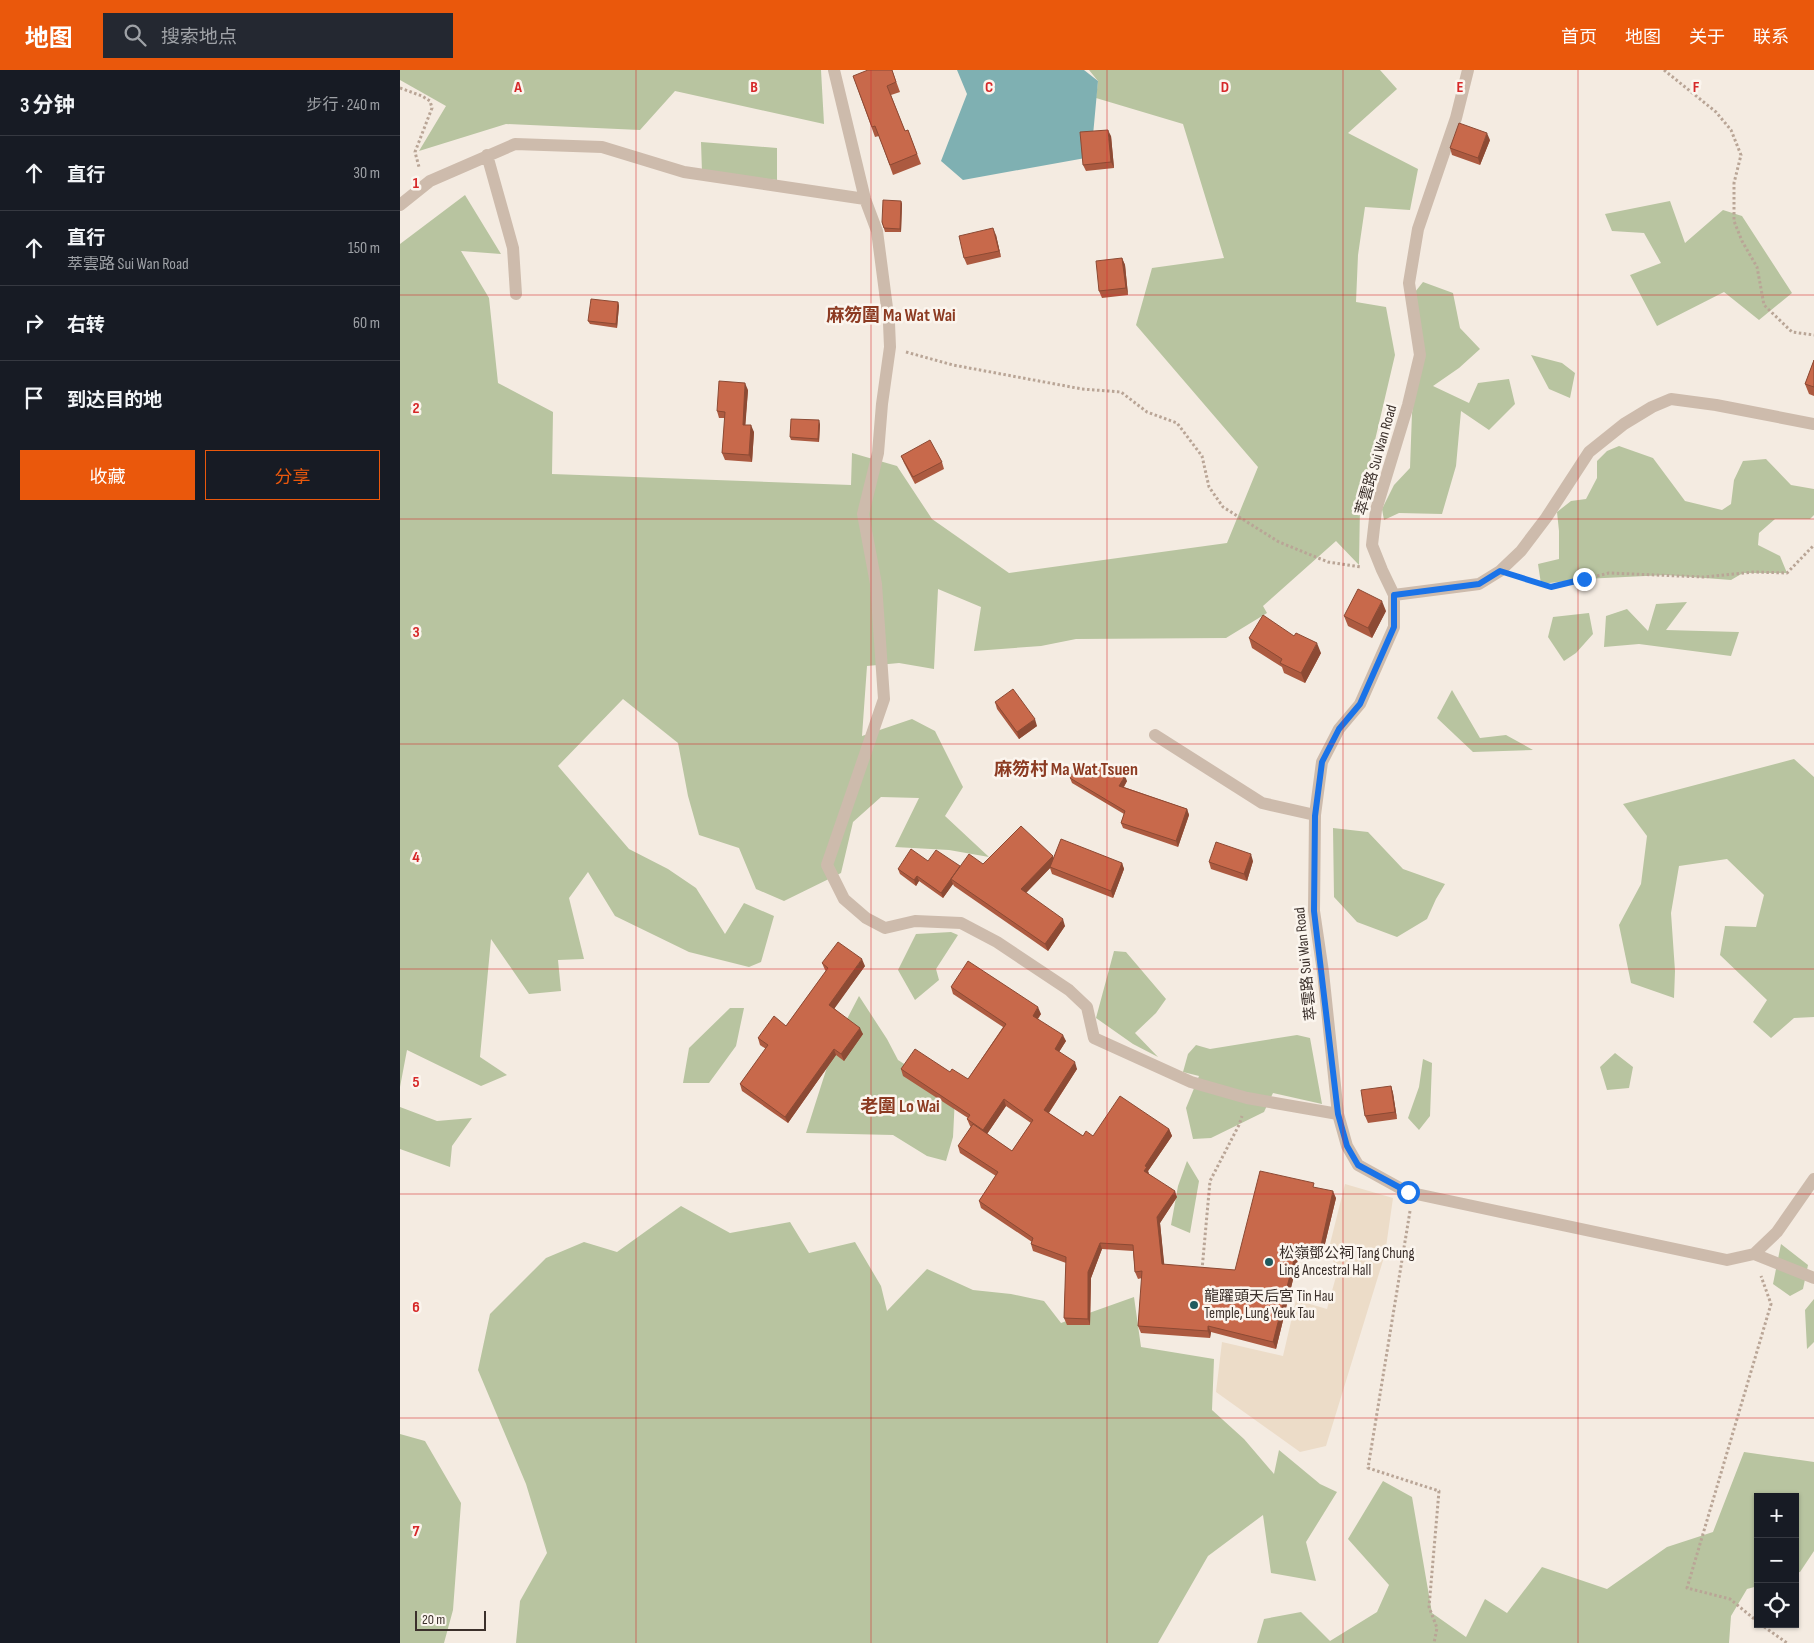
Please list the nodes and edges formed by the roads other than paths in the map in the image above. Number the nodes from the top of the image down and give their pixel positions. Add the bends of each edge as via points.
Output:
1 (834, 70) edge
2 (1468, 70) edge
3 (487, 155) junction
4 (865, 199) junction
5 (400, 205) edge
6 (516, 294) dead end
7 (1814, 424) edge
8 (1394, 595) junction
9 (1155, 735) dead end
10 (1315, 816) junction
11 (1338, 1114) junction
12 (1814, 1179) edge
13 (1754, 1254) junction
14 (1814, 1278) edge

1 - 4 street
2 - 8 street, 萃雲路 Sui Wan Road via 1456,118 1418,229 1409,283 1420,356 1376,510 1372,545
3 - 4 street via 515,144 602,147 684,172
3 - 5 street via 430,181
3 - 6 street via 513,248
4 - 11 street via 877,231 890,347 878,453 863,514 876,584 884,699 827,865 844,899 885,928 915,921 961,923 997,942 1070,990 1087,1007 1094,1038 1191,1082 1247,1098
7 - 8 street via 1671,399 1652,406 1589,452 1546,518 1521,551 1500,571 1479,584
8 - 10 street, 萃雲路 Sui Wan Road via 1394,627 1360,704 1339,729 1322,762
9 - 10 street via 1262,803
10 - 11 street, 萃雲路 Sui Wan Road via 1314,911
11 - 13 street, 萃雲路 Sui Wan Road via 1347,1146 1358,1165 1408,1192 1727,1260
12 - 13 street via 1777,1232
13 - 14 street

